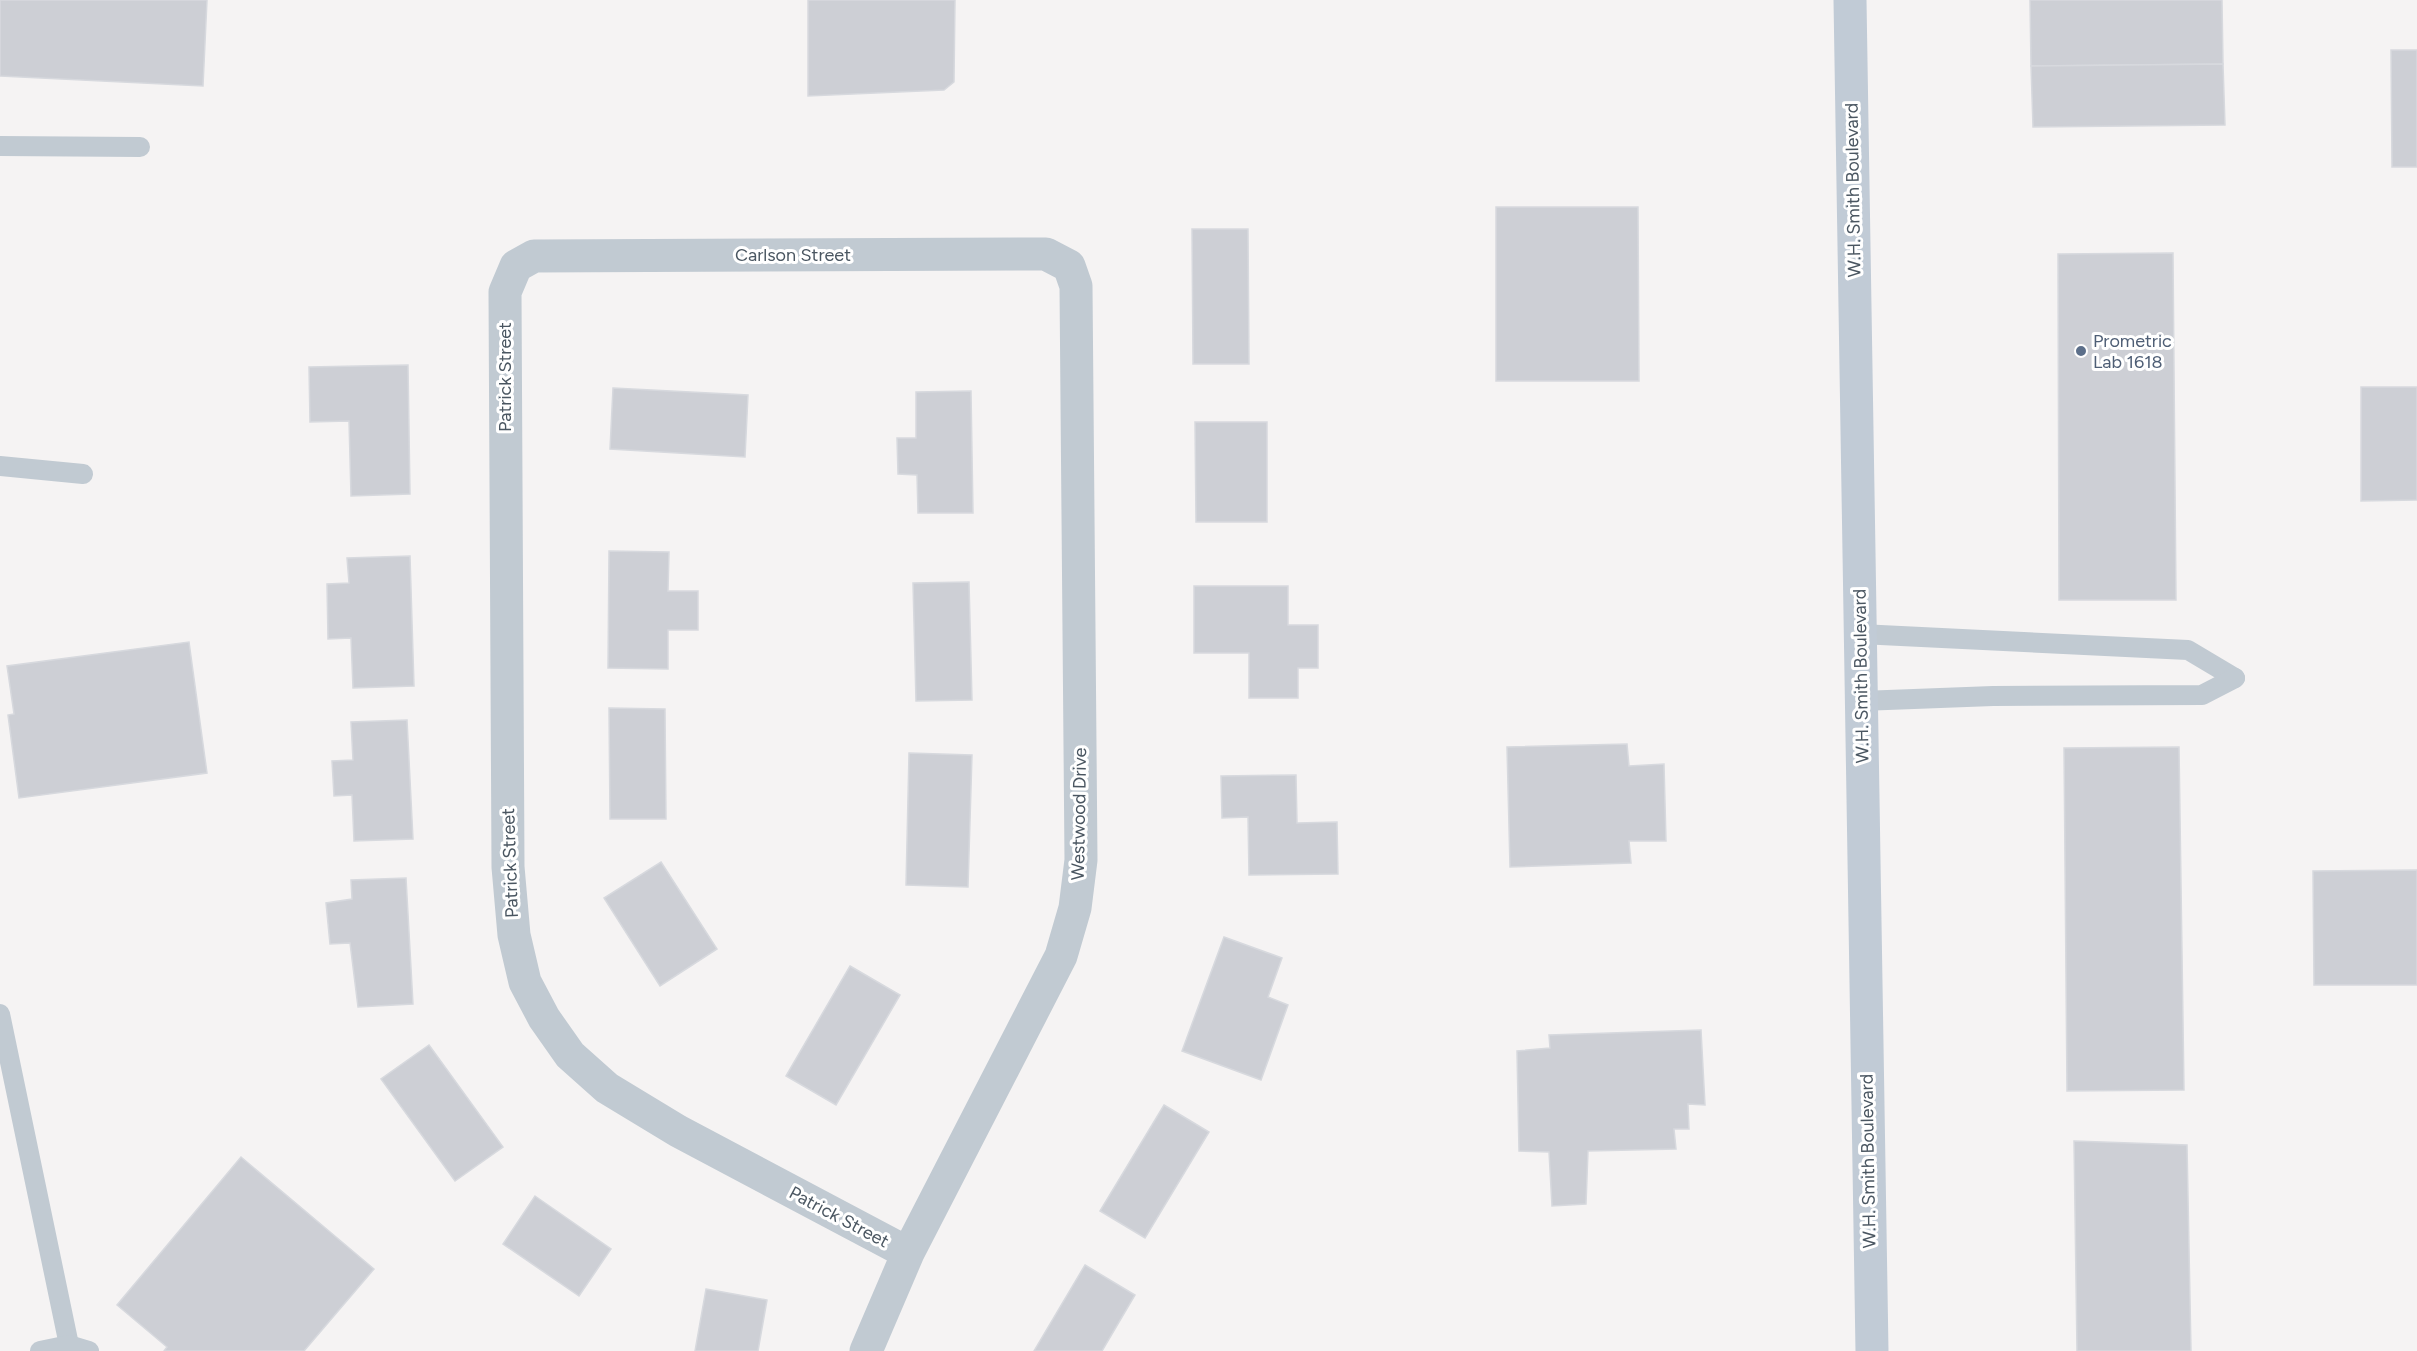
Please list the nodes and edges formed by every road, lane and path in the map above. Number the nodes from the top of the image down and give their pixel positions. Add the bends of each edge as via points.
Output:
1 (1850, 0) edge
2 (0, 147) edge
3 (140, 147) dead end
4 (516, 266) joint
5 (1069, 266) joint
6 (0, 466) edge
7 (83, 474) dead end
8 (1860, 634) junction
9 (1861, 701) junction
10 (0, 1014) edge
11 (908, 1253) junction
12 (69, 1345) junction
13 (40, 1351) edge
14 (89, 1351) edge
15 (866, 1351) edge
16 (1872, 1351) edge

1 - 8 street, W.H. Smith Boulevard
2 - 3 lane
4 - 5 street, Carlson Street via 534,256 1046,254
4 - 11 street, Patrick Street via 505,292 508,867 514,935 525,982 570,1055 607,1088 678,1131
5 - 11 street, Westwood Drive via 1076,286 1081,860 1075,908 1061,956
6 - 7 lane
8 - 9 street, W.H. Smith Boulevard
8 - 9 lane via 2188,650 2235,678 2202,695
9 - 16 street, W.H. Smith Boulevard
10 - 12 lane
11 - 15 street, Westwood Drive
12 - 13 lane
12 - 14 lane

